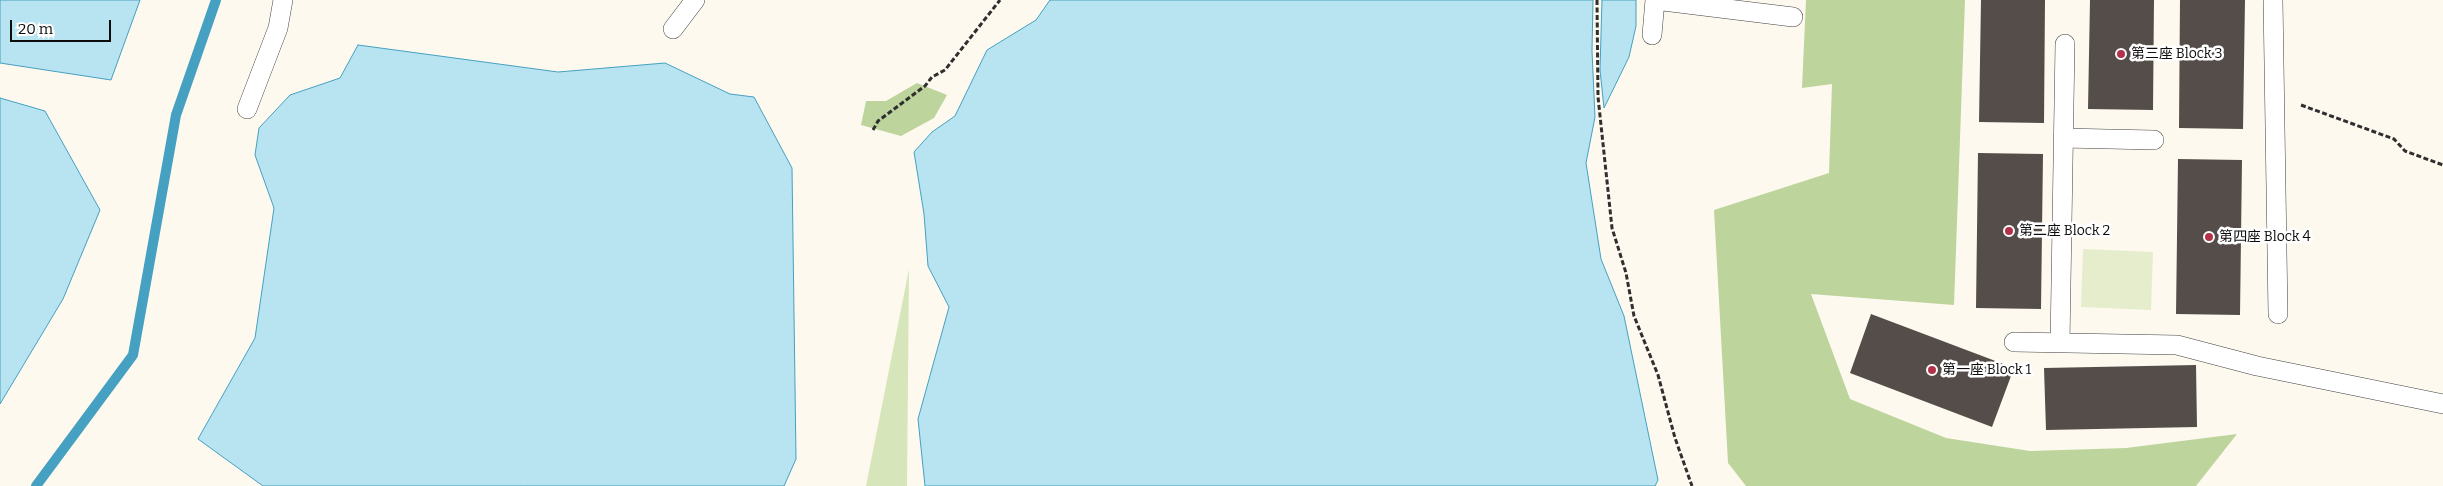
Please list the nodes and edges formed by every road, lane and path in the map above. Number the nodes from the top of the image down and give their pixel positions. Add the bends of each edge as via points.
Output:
1 (283, 0) edge
2 (696, 0) edge
3 (1000, 0) edge
4 (1597, 0) edge
5 (1655, 0) edge
6 (2273, 0) edge
7 (1793, 17) dead end
8 (674, 29) dead end
9 (1652, 36) dead end
10 (2064, 44) dead end
11 (2275, 95) junction
12 (247, 109) dead end
13 (873, 130) dead end
14 (2063, 138) junction
15 (2154, 140) dead end
16 (2443, 165) edge
17 (2278, 314) dead end
18 (2014, 342) dead end
19 (2060, 343) junction
20 (2443, 404) edge
21 (1692, 486) edge

1 - 12 lane via 278,28
2 - 8 lane
3 - 13 path via 946,70 878,121
4 - 21 path via 1598,97 1612,228 1626,273 1634,316 1658,375 1674,438
5 - 7 lane
5 - 9 lane
6 - 11 lane
10 - 14 lane
11 - 16 path via 2394,138 2405,151
11 - 17 lane
14 - 15 lane
14 - 19 lane
18 - 19 lane
19 - 20 lane via 2177,345 2257,366

